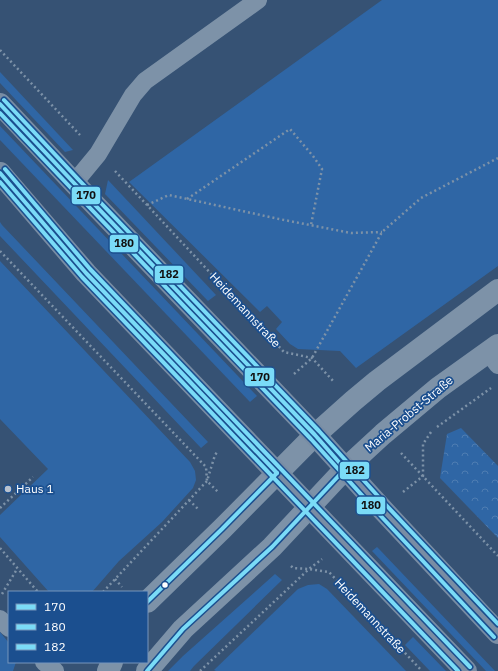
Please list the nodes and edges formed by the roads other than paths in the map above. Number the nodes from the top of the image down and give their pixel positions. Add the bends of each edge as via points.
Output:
1 (255, 1) edge
2 (0, 104) edge
3 (0, 174) edge
4 (74, 183) junction
5 (498, 290) edge
6 (495, 354) edge
7 (315, 435) junction
8 (345, 469) junction
9 (277, 472) junction
10 (309, 507) junction
11 (148, 601) edge
12 (0, 619) edge
13 (8, 627) edge
14 (498, 633) edge
15 (45, 663) edge
16 (55, 671) edge
17 (146, 671) edge
18 (466, 671) edge

1 - 4 lane via 145,81 133,95 98,154
2 - 4 main road
3 - 9 main road via 86,273
4 - 7 main road
5 - 7 street via 377,381
6 - 8 street, Maria-Probst-Straße via 438,388
7 - 8 main road
7 - 9 street
8 - 10 street, Maria-Probst-Straße
8 - 14 main road
9 - 10 main road
9 - 11 street
10 - 17 street, Maria-Probst-Straße via 272,547 183,629
10 - 18 main road
12 - 13 lane
15 - 16 lane

